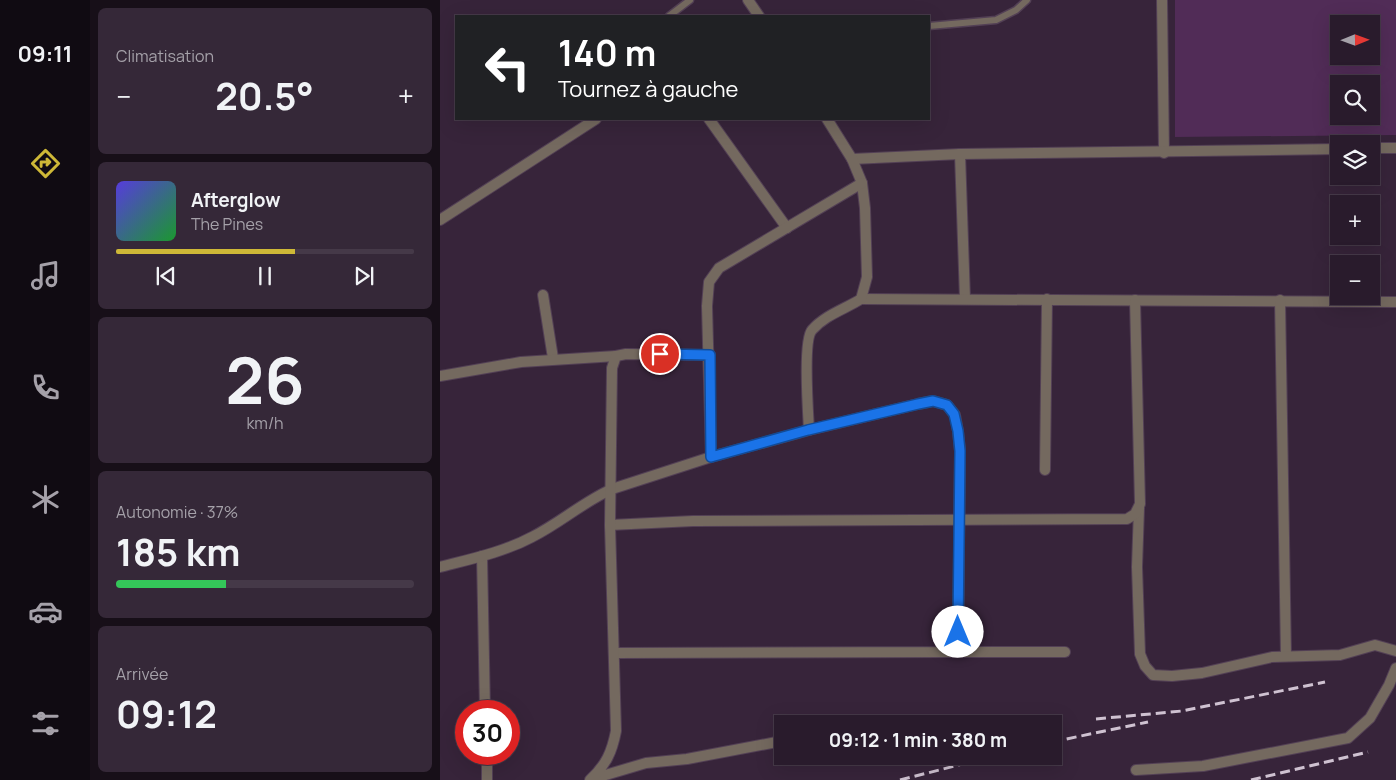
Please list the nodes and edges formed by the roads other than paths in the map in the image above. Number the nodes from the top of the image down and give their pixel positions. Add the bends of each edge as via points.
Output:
1 (690, 0) edge
2 (748, 0) edge
3 (1027, 0) edge
4 (1162, 0) edge
5 (670, 15) edge
6 (758, 15) edge
7 (930, 26) edge
8 (594, 120) edge
9 (710, 120) edge
10 (828, 120) edge
11 (1380, 148) edge
12 (1396, 148) edge
13 (1330, 149) edge
14 (1164, 153) junction
15 (960, 154) junction
16 (852, 159) junction
17 (862, 183) junction
18 (440, 220) edge
19 (786, 228) junction
20 (543, 295) dead end
21 (861, 299) junction
22 (965, 299) junction
23 (1047, 299) junction
24 (1135, 300) junction
25 (1280, 300) junction
26 (1396, 302) edge
27 (710, 355) junction
28 (616, 356) junction
29 (553, 358) junction
30 (440, 376) edge
31 (808, 430) junction
32 (711, 457) junction
33 (1045, 470) dead end
34 (612, 489) junction
35 (1140, 504) junction
36 (959, 520) junction
37 (610, 524) junction
38 (482, 556) junction
39 (440, 567) edge
40 (1396, 651) edge
41 (958, 652) junction
42 (1065, 652) dead end
43 (614, 653) junction
44 (1286, 656) junction
45 (1396, 668) edge
46 (485, 700) edge
47 (774, 743) edge
48 (486, 765) edge
49 (1136, 770) dead end
50 (487, 780) edge
51 (591, 780) edge

1 - 5 lane
2 - 6 street
3 - 7 lane via 996,20
4 - 14 street
8 - 18 street
9 - 19 street
10 - 16 street
11 - 12 street
13 - 14 street
14 - 15 street
15 - 16 street
15 - 22 street
16 - 17 street
17 - 19 street
17 - 21 street via 867,277
19 - 27 street via 719,268 709,282
20 - 29 street
21 - 22 street
21 - 31 street via 824,319 810,332 807,348
22 - 23 street
23 - 24 street
23 - 33 street
24 - 25 street
24 - 35 street
25 - 26 street
25 - 44 street
27 - 28 street
27 - 32 street
28 - 29 street
28 - 34 street via 612,368
29 - 30 street
31 - 32 street
31 - 36 street via 933,401 947,405 954,414 959,438
32 - 34 street
34 - 37 street
34 - 38 street via 531,538
35 - 36 street via 1135,514 1127,519
35 - 44 street via 1137,567 1140,654 1153,675 1202,673 1256,659
36 - 37 street
36 - 41 street
37 - 43 street
38 - 39 street
38 - 46 street
40 - 44 street via 1375,645 1340,655
41 - 42 street
41 - 43 street
43 - 51 street via 616,731 612,752
45 - 49 street via 1370,718 1348,738 1203,766
47 - 51 street via 687,759 646,763
48 - 50 street

